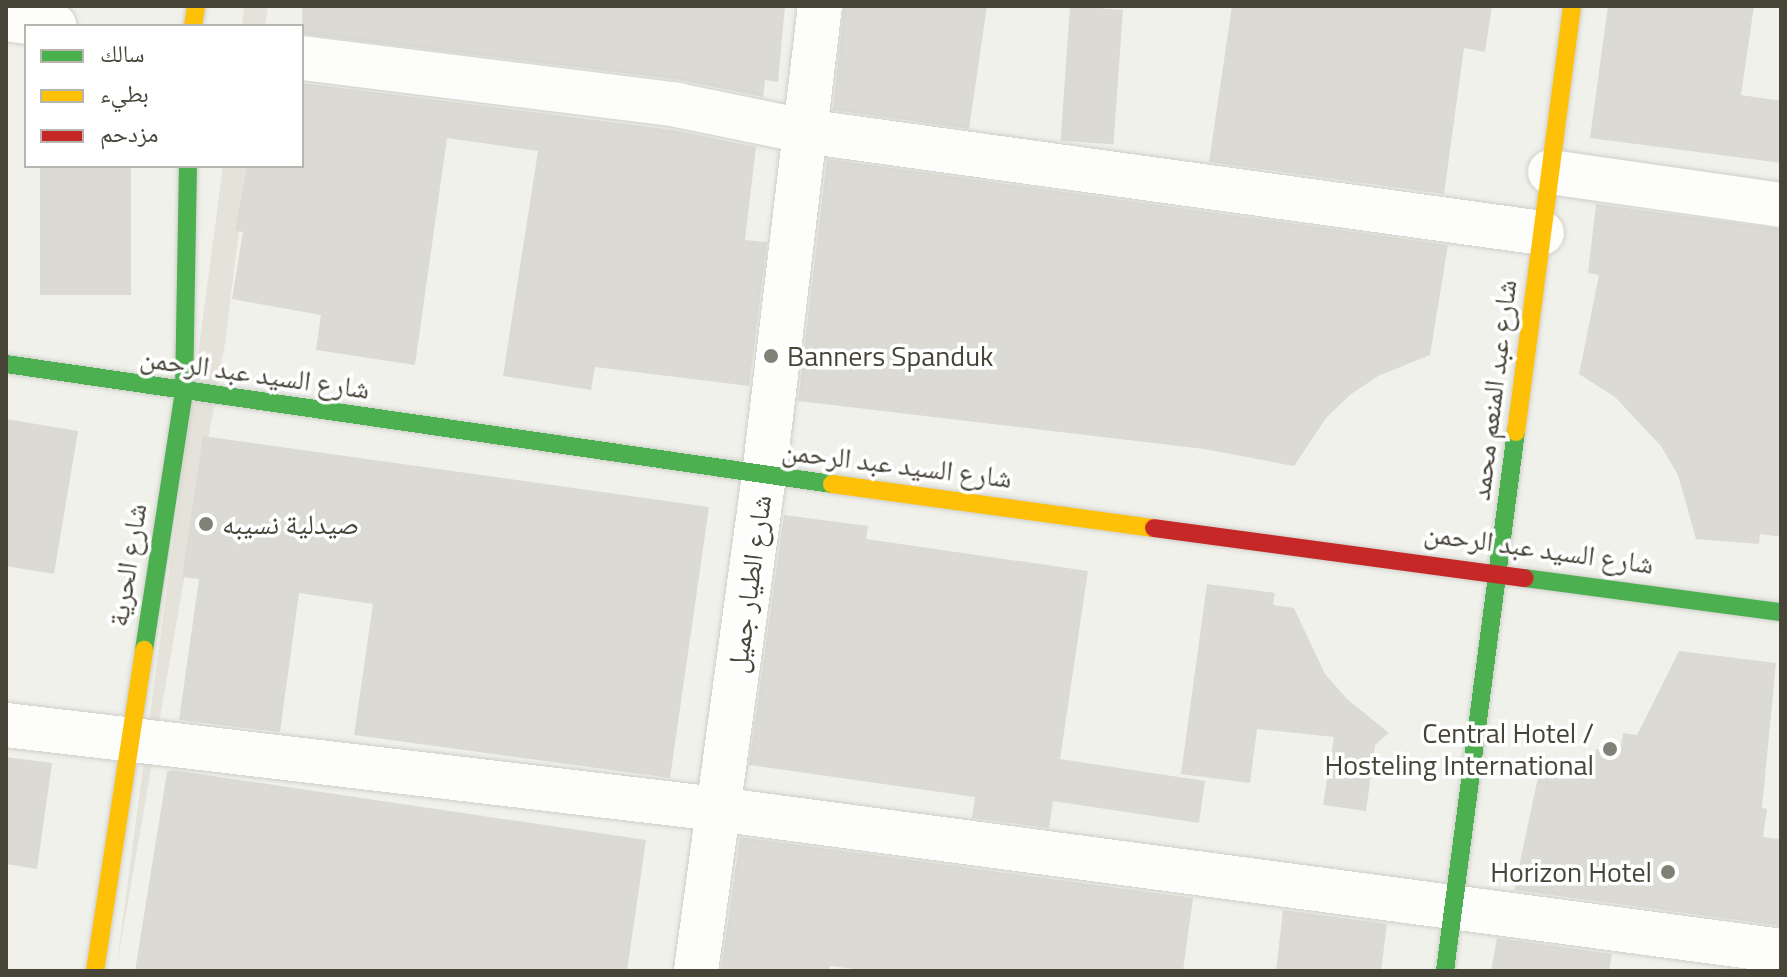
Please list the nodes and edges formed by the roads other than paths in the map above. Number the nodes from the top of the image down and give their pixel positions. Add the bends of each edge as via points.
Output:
1 (820, 6) edge
2 (1572, 6) edge
3 (6, 19) edge
4 (41, 24) edge
5 (304, 58) edge
6 (804, 131) junction
7 (188, 168) edge
8 (1550, 172) junction
9 (1781, 205) edge
10 (1542, 233) junction
11 (6, 364) edge
12 (184, 392) junction
13 (764, 475) junction
14 (1498, 569) junction
15 (1781, 612) edge
16 (6, 725) edge
17 (126, 743) junction
18 (717, 809) junction
19 (1454, 906) junction
20 (1781, 951) edge
21 (95, 971) edge
22 (696, 971) edge
23 (1445, 971) edge

1 - 6 street, شارع الطيار جميل
2 - 8 street, شارع عبد المنعم محمد
3 - 4 street
5 - 6 street via 677,105
6 - 10 street
6 - 13 street, شارع الطيار جميل
7 - 12 street, شارع الحرية
8 - 9 street
8 - 10 street, شارع عبد المنعم محمد
10 - 14 street, شارع عبد المنعم محمد
11 - 12 street, شارع السيد عبد الرحمن
12 - 13 street, شارع السيد عبد الرحمن
12 - 17 street, شارع الحرية
13 - 14 street, شارع السيد عبد الرحمن
13 - 18 street, شارع الطيار جميل
14 - 15 street, شارع السيد عبد الرحمن
14 - 19 street, شارع عبد المنعم محمد
16 - 17 street
17 - 18 street
17 - 21 street, شارع الحرية
18 - 19 street
18 - 22 street, شارع الطيار جميل
19 - 20 street
19 - 23 street, شارع عبد المنعم محمد

